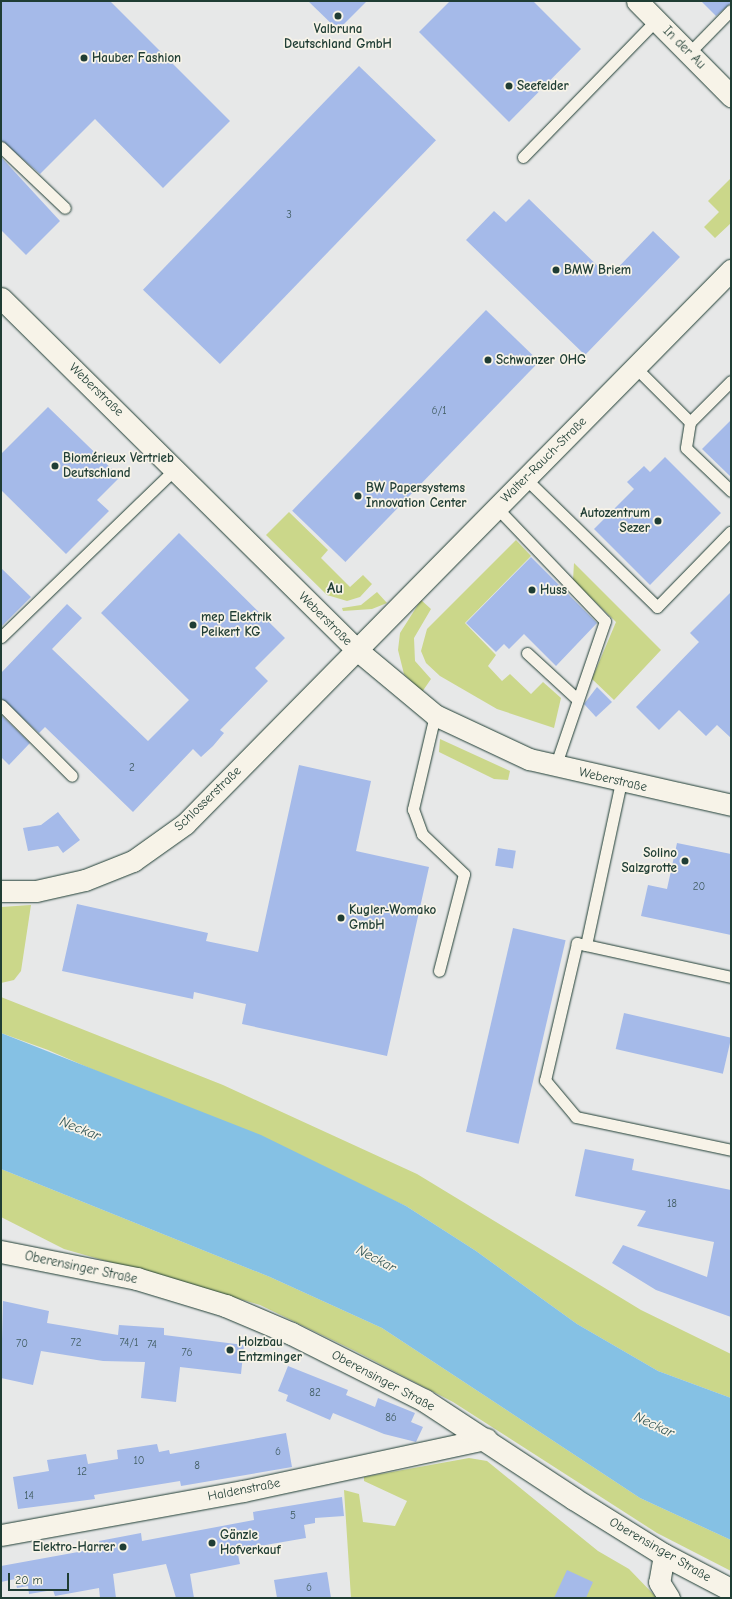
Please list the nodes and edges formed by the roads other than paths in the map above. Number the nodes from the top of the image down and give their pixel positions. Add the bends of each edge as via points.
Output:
1 (637, 1) edge
2 (731, 10) edge
3 (656, 20) junction
4 (689, 54) junction
5 (731, 96) edge
6 (1, 147) edge
7 (523, 158) dead end
8 (65, 208) dead end
9 (731, 270) edge
10 (1, 298) edge
11 (635, 367) junction
12 (731, 381) edge
13 (690, 422) junction
14 (176, 468) junction
15 (526, 479) junction
16 (731, 492) edge
17 (497, 508) junction
18 (730, 532) edge
19 (1, 637) edge
20 (357, 650) junction
21 (527, 653) dead end
22 (576, 698) junction
23 (1, 705) edge
24 (435, 715) junction
25 (555, 767) junction
26 (72, 776) dead end
27 (621, 782) junction
28 (731, 805) edge
29 (1, 891) edge
30 (586, 945) junction
31 (439, 971) dead end
32 (731, 977) edge
33 (731, 1150) edge
34 (1, 1252) edge
35 (486, 1439) junction
36 (1, 1535) edge
37 (664, 1555) junction
38 (731, 1590) edge
39 (669, 1598) edge

1 - 3 street, In der Au
2 - 4 lane
3 - 4 street, In der Au
3 - 7 lane
4 - 5 street, In der Au
6 - 8 lane
9 - 11 street, Walter-Rauch-Straße
10 - 14 street, Weberstraße
11 - 13 lane
11 - 15 street, Walter-Rauch-Straße
12 - 13 lane
13 - 16 lane via 686,448
14 - 19 lane
14 - 20 street, Weberstraße
15 - 17 street, Walter-Rauch-Straße
15 - 18 lane via 657,607
17 - 20 street, Walter-Rauch-Straße
17 - 22 lane via 605,621
20 - 24 street, Weberstraße
20 - 29 street, Schlosserstraße via 185,824 133,861 85,880 36,891
21 - 22 lane
22 - 25 lane
23 - 26 lane
24 - 25 street, Weberstraße via 529,759
24 - 31 lane via 413,810 422,834 464,874
25 - 27 street, Weberstraße
27 - 28 street, Weberstraße
27 - 30 lane
30 - 32 lane
30 - 33 lane via 577,944 545,1080 576,1117
34 - 35 street, Oberensinger Straße via 137,1279 226,1306 292,1334 425,1402
35 - 36 street, Haldenstraße via 250,1490
35 - 37 street, Oberensinger Straße
37 - 38 street, Oberensinger Straße
37 - 39 street via 659,1582

